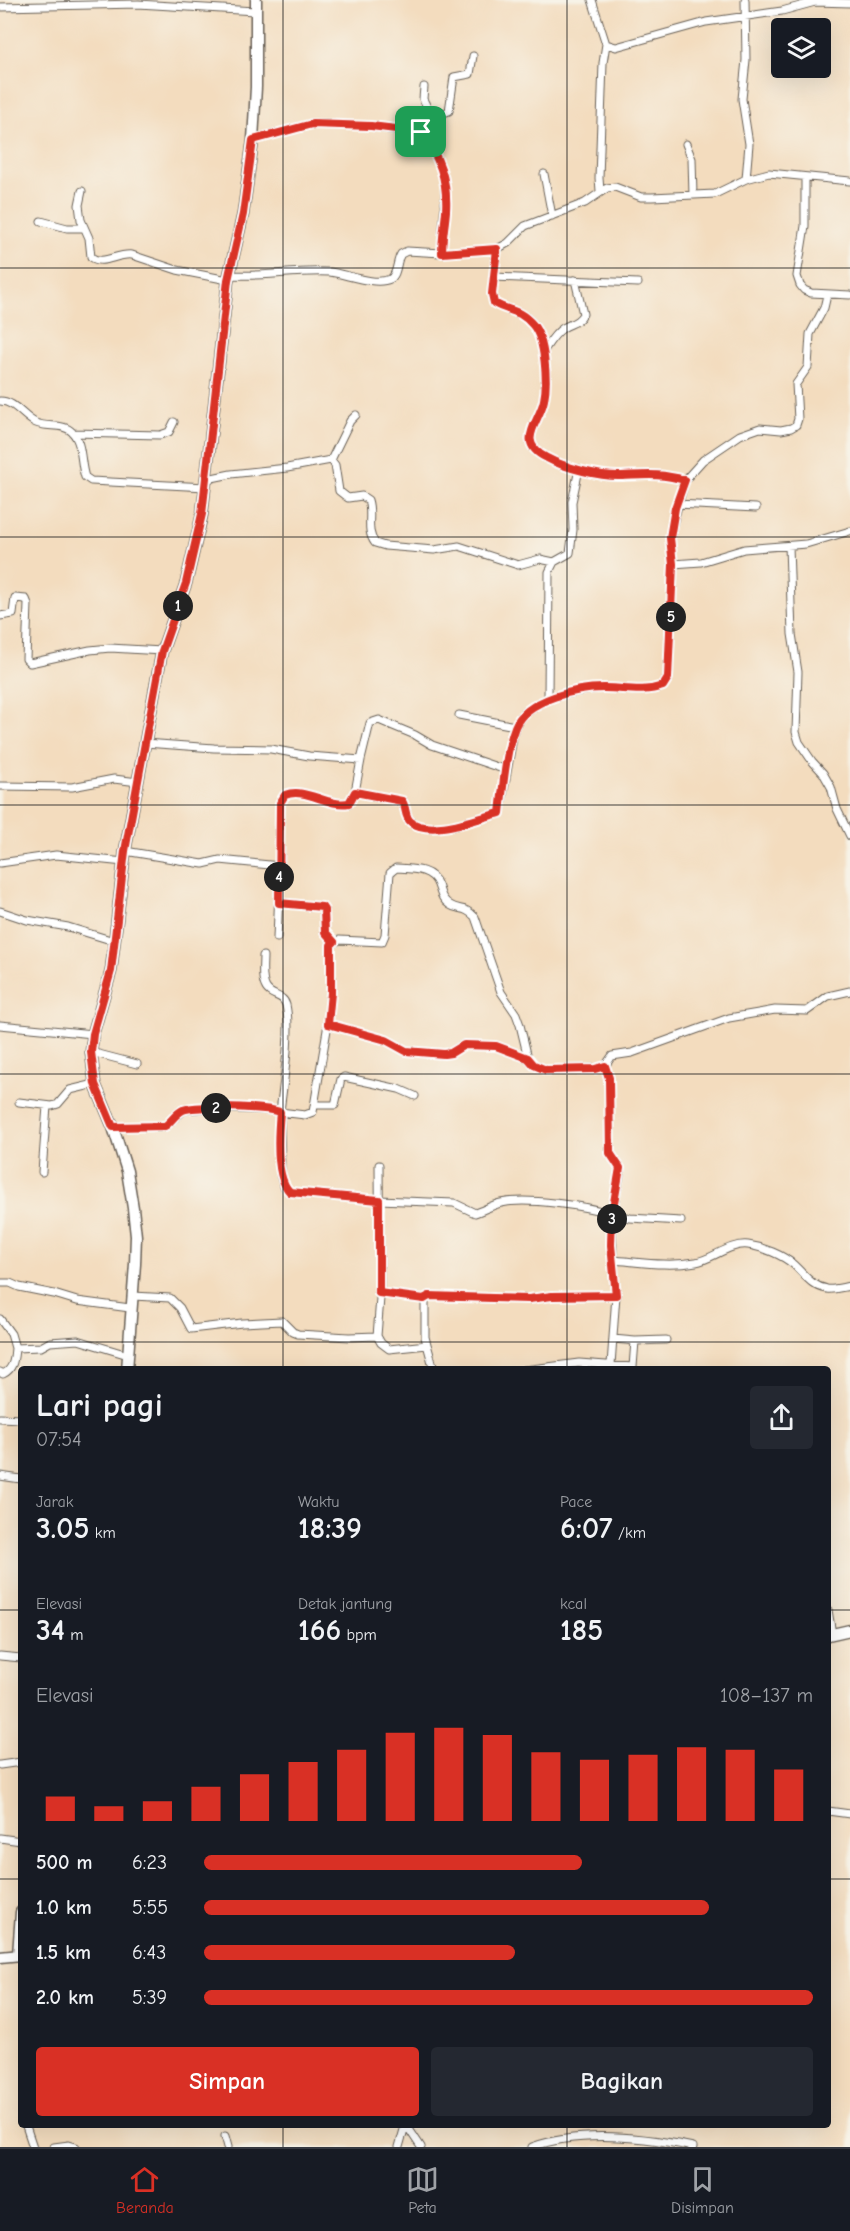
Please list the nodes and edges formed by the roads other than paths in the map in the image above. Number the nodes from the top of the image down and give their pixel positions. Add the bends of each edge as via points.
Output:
1 (592, 0) edge
2 (745, 0) edge
3 (850, 3) edge
4 (255, 5) edge
5 (0, 7) edge
6 (746, 18) junction
7 (606, 44) junction
8 (473, 56) dead end
9 (424, 87) dead end
10 (430, 113) junction
11 (421, 132) junction
12 (253, 140) junction
13 (686, 144) dead end
14 (544, 174) dead end
15 (805, 178) junction
16 (746, 179) junction
17 (850, 181) edge
18 (82, 191) dead end
19 (600, 191) junction
20 (693, 195) junction
21 (552, 216) junction
22 (41, 221) dead end
23 (83, 228) junction
24 (497, 249) junction
25 (442, 253) junction
26 (230, 277) junction
27 (494, 277) junction
28 (575, 280) junction
29 (638, 283) dead end
30 (827, 295) junction
31 (850, 295) edge
32 (543, 352) junction
33 (0, 401) edge
34 (356, 415) dead end
35 (174, 422) dead end
36 (73, 433) junction
37 (331, 460) junction
38 (579, 469) junction
39 (685, 480) junction
40 (207, 483) junction
41 (677, 504) junction
42 (756, 508) dead end
43 (850, 531) edge
44 (789, 546) junction
45 (554, 562) junction
46 (673, 564) junction
47 (0, 616) edge
48 (162, 651) junction
49 (548, 698) junction
50 (459, 715) dead end
51 (516, 726) junction
52 (145, 743) junction
53 (361, 760) junction
54 (506, 770) junction
55 (138, 782) junction
56 (0, 786) edge
57 (355, 792) junction
58 (850, 836) edge
59 (124, 857) junction
60 (0, 863) edge
61 (279, 866) junction
62 (279, 903) junction
63 (0, 911) edge
64 (277, 938) dead end
65 (114, 940) junction
66 (334, 942) junction
67 (263, 956) dead end
68 (850, 991) edge
69 (328, 1024) junction
70 (0, 1025) edge
71 (93, 1034) junction
72 (91, 1052) junction
73 (528, 1058) junction
74 (137, 1064) dead end
75 (605, 1066) junction
76 (95, 1084) junction
77 (415, 1096) dead end
78 (19, 1102) dead end
79 (315, 1105) junction
80 (47, 1106) junction
81 (280, 1112) junction
82 (113, 1127) junction
83 (379, 1165) dead end
84 (42, 1172) dead end
85 (379, 1200) junction
86 (612, 1214) junction
87 (681, 1221) dead end
88 (613, 1260) junction
89 (0, 1283) edge
90 (850, 1286) edge
91 (379, 1293) junction
92 (616, 1295) junction
93 (133, 1296) junction
94 (424, 1299) junction
95 (130, 1308) junction
96 (0, 1319) edge
97 (377, 1336) junction
98 (613, 1339) junction
99 (666, 1340) dead end
100 (634, 1341) junction
101 (427, 1345) junction
102 (15, 1348) junction
103 (128, 1355) junction
104 (611, 1365) junction
105 (127, 1366) edge
106 (433, 1366) edge
107 (565, 1366) edge
108 (618, 1366) edge
109 (633, 1366) edge
110 (0, 1372) edge
111 (0, 1418) edge
112 (18, 1419) edge
113 (0, 1476) edge
114 (18, 1479) edge
115 (850, 1630) edge
116 (831, 1634) edge
117 (0, 1656) edge
118 (18, 1658) edge
119 (18, 1762) edge
120 (0, 1765) edge
121 (831, 1811) edge
122 (850, 1814) edge
123 (0, 1838) edge
124 (18, 1841) edge
125 (18, 1955) edge
126 (0, 1957) edge
127 (27, 2128) edge
128 (406, 2128) edge
129 (407, 2128) edge
130 (225, 2136) dead end
131 (546, 2144) edge
132 (33, 2147) edge
133 (54, 2147) edge
134 (76, 2147) edge
135 (228, 2147) edge
136 (399, 2147) edge
137 (422, 2147) edge
138 (532, 2147) edge
139 (693, 2147) edge

1 - 7 street
2 - 6 street
3 - 6 street via 815,2
4 - 5 street
4 - 12 street
6 - 7 street via 706,22 615,46
6 - 16 street via 742,99 749,144
7 - 19 street
8 - 10 street via 470,74 454,77 449,111
9 - 10 street via 423,99
10 - 11 street
11 - 12 street via 312,124
11 - 25 street via 438,158 446,191
12 - 26 street
13 - 20 street via 692,159
14 - 21 street
15 - 16 street via 769,173
15 - 17 street
15 - 30 street via 805,226 797,276 804,290
16 - 20 street via 723,191
18 - 23 street via 79,205
19 - 20 street via 615,187 641,197
19 - 21 street via 585,203
21 - 24 street via 525,226
22 - 23 street
23 - 26 street via 89,238 91,257 96,261 124,254 177,270
24 - 25 street
24 - 27 street
25 - 26 street via 407,251 401,254 394,275 381,281 329,272
26 - 40 street
27 - 28 street
27 - 32 street via 494,303 519,312 532,324
28 - 29 street
28 - 32 street via 583,314 580,321 562,329
30 - 31 street
30 - 39 street via 810,334 808,367 796,384 796,425 782,430 760,428 740,435 703,460
32 - 38 street via 544,400 530,439 545,458
33 - 36 street via 39,424 67,428
34 - 37 street
35 - 36 street via 169,432 160,435
36 - 40 street via 85,477 91,481
37 - 40 street via 231,474
37 - 45 street via 339,491 348,498 362,496 368,500 369,531 375,543 434,550 459,546 518,565 540,559
38 - 39 street via 614,476 652,474
38 - 45 street via 572,502 570,553
39 - 41 street
40 - 48 street via 191,564
41 - 42 street
41 - 46 street via 670,538
43 - 44 street
44 - 46 street via 744,549 701,562
44 - 58 street via 792,634 798,672 796,732 831,787
45 - 49 street via 547,591
46 - 49 street via 668,678 663,686 639,691 586,689
47 - 48 street via 13,614 15,598 26,599 26,659 30,663 110,648
48 - 52 street
49 - 51 street via 524,713
50 - 51 street
51 - 54 street
52 - 53 street via 271,749
52 - 55 street
53 - 54 street via 370,723 379,720 432,745
53 - 57 street
54 - 57 street via 500,813 444,827 412,823 402,801
55 - 56 street via 114,779 72,787
55 - 59 street
57 - 61 street via 349,803 343,804 314,796 285,795 280,803
59 - 60 street via 56,855
59 - 61 street
59 - 65 street
61 - 62 street
62 - 64 street
62 - 66 street via 322,907 325,932
63 - 65 street
65 - 71 street via 111,971
66 - 69 street
66 - 73 street via 382,942 392,870 431,874 448,904 468,910 475,917 501,992 520,1025
67 - 81 street via 264,983 270,993 283,998 288,1019
68 - 75 street via 828,996 807,1011 775,1010 714,1022 632,1053 612,1056
69 - 73 street via 386,1040 406,1051 451,1053 475,1044 496,1046
69 - 79 street
70 - 71 street
71 - 72 street
72 - 74 street
72 - 76 street
73 - 75 street via 546,1070
75 - 86 street via 609,1078 610,1153 620,1168
76 - 80 street via 70,1090 58,1104
76 - 82 street
77 - 79 street via 344,1077 335,1105
78 - 80 street
79 - 81 street via 309,1115
80 - 84 street
81 - 82 street via 184,1110 165,1126
81 - 85 street via 280,1167 284,1186 290,1192
82 - 93 street via 127,1171 133,1208
83 - 85 street
85 - 86 street via 454,1203 475,1213 499,1203 524,1201 599,1209
85 - 91 street
86 - 87 street
86 - 88 street
88 - 90 street via 662,1265 696,1262 746,1245 783,1257 810,1282 828,1289
88 - 92 street
89 - 95 street via 77,1301
91 - 94 street
91 - 97 street
92 - 94 street
92 - 98 street
93 - 95 street
93 - 97 street via 170,1298 191,1329 282,1321 298,1334
94 - 101 street
95 - 103 street
96 - 102 street
97 - 101 street via 389,1349
98 - 100 street
98 - 104 street
99 - 100 street
100 - 109 street
101 - 106 street
102 - 103 street via 78,1340
102 - 110 street via 9,1371
103 - 105 street
104 - 107 street
104 - 108 street
111 - 112 street
113 - 114 street
115 - 116 street
117 - 118 street
119 - 120 street
121 - 122 street
123 - 124 street
125 - 126 street
127 - 132 street
128 - 136 street
129 - 137 street
130 - 135 street
131 - 138 street
131 - 139 street via 599,2137
133 - 134 street

